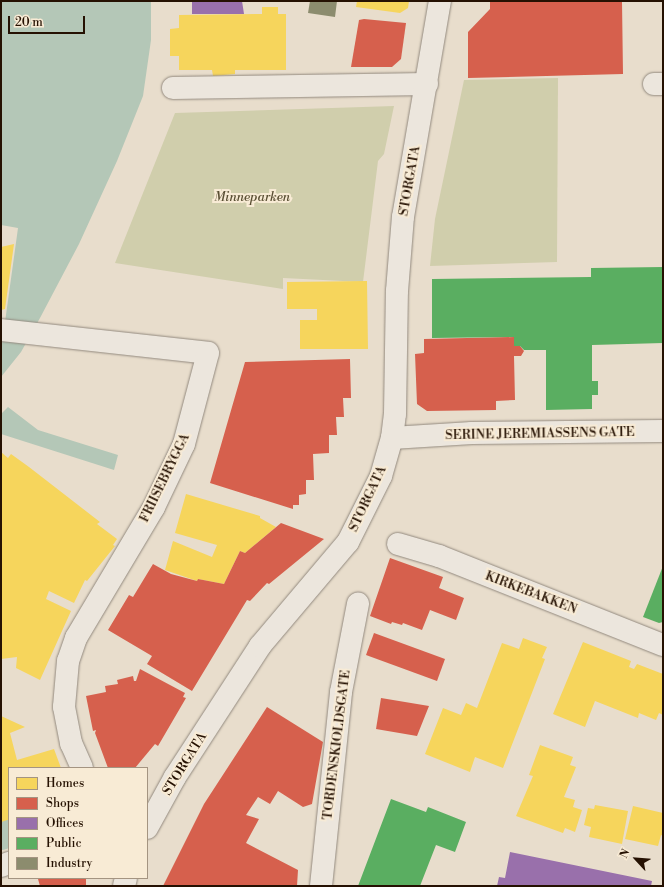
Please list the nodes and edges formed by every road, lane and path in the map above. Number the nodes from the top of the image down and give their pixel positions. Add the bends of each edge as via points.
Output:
1 (440, 1) edge
2 (428, 84) junction
3 (172, 88) dead end
4 (3, 330) edge
5 (663, 431) edge
6 (392, 438) junction
7 (398, 544) dead end
8 (358, 604) dead end
9 (663, 644) edge
10 (82, 767) edge
11 (148, 826) edge
12 (321, 886) edge

1 - 2 street, STORGATA
2 - 3 street
2 - 6 street, STORGATA via 403,217
4 - 10 street, FRIISEBRYGGA via 208,354 184,444 154,507 76,638 68,661 64,707 71,743
5 - 6 street, SERINE JEREMIASSENS GATE via 472,433
6 - 11 street, STORGATA via 381,476 348,542 260,646 175,777
7 - 9 street, KIRKEBAKKEN via 440,556
8 - 12 street, TORDENSKIOLDSGATE via 341,692

